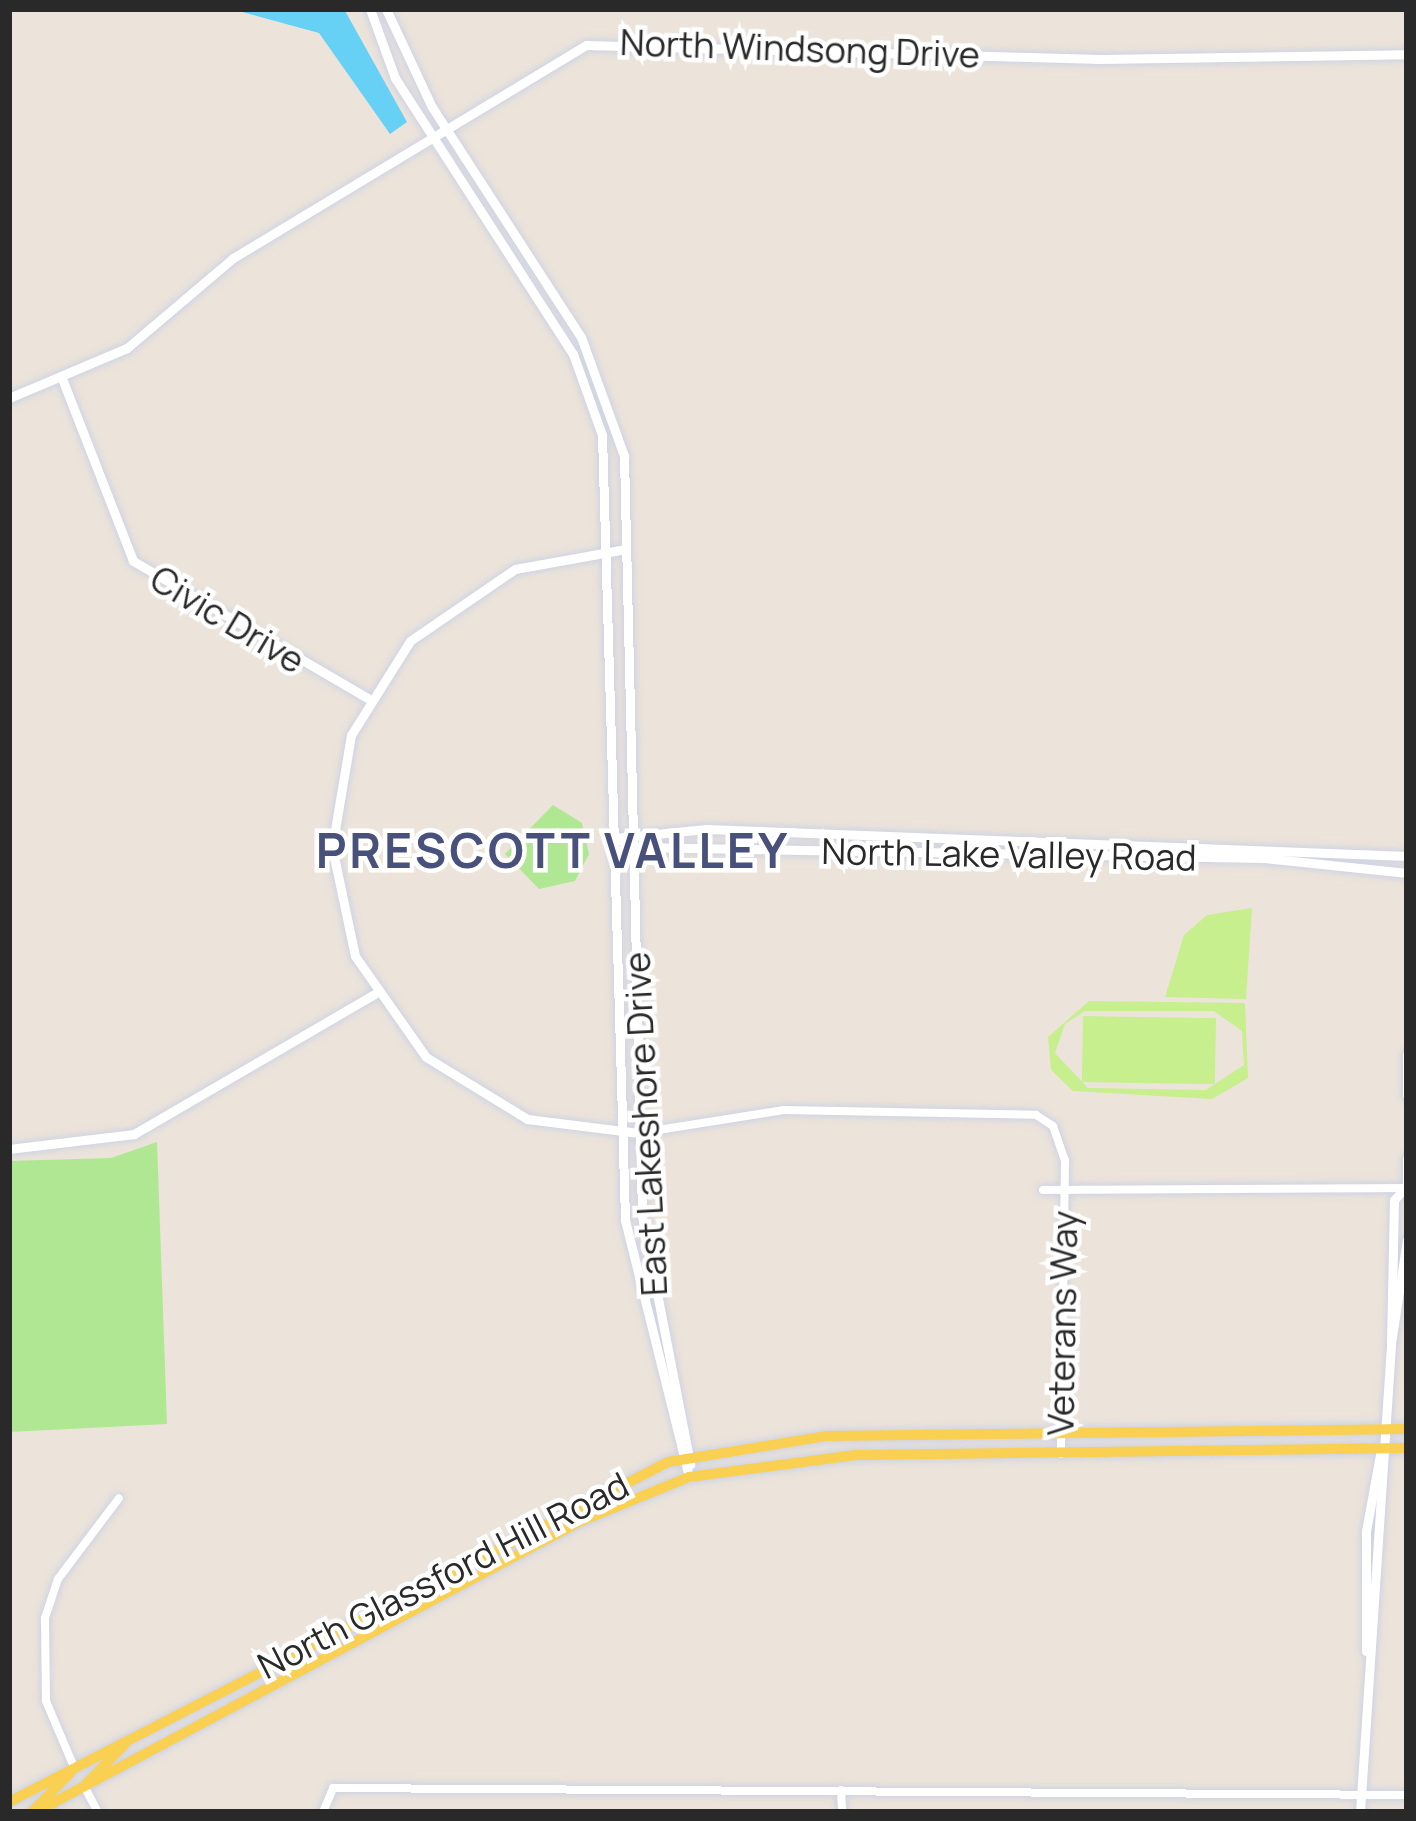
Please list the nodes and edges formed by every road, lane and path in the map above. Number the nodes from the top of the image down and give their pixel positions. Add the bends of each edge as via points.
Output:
1 (370, 9) edge
2 (386, 9) edge
3 (1407, 54) edge
4 (449, 133) junction
5 (436, 143) junction
6 (576, 329) junction
7 (562, 337) junction
8 (64, 381) junction
9 (9, 398) edge
10 (608, 549) junction
11 (626, 549) junction
12 (367, 698) junction
13 (632, 833) junction
14 (615, 838) junction
15 (633, 848) junction
16 (1407, 856) edge
17 (1407, 873) edge
18 (375, 994) junction
19 (1407, 1055) edge
20 (1407, 1095) edge
21 (639, 1132) junction
22 (622, 1133) junction
23 (9, 1149) edge
24 (1407, 1159) edge
25 (1043, 1190) dead end
26 (1064, 1190) junction
27 (1406, 1190) edge
28 (1407, 1240) edge
29 (651, 1297) junction
30 (638, 1300) junction
31 (1391, 1343) junction
32 (1383, 1429) junction
33 (1407, 1429) edge
34 (1060, 1436) junction
35 (1407, 1448) edge
36 (1381, 1449) junction
37 (1061, 1456) junction
38 (684, 1458) junction
39 (689, 1477) junction
40 (118, 1498) dead end
41 (131, 1737) junction
42 (74, 1767) junction
43 (84, 1786) junction
44 (842, 1790) junction
45 (1359, 1795) junction
46 (1407, 1795) edge
47 (9, 1802) edge
48 (34, 1812) edge
49 (98, 1812) edge
50 (323, 1812) edge
51 (842, 1812) edge
52 (1360, 1812) edge

1 - 5 street, East Lakeshore Drive via 395,79
2 - 4 street, East Lakeshore Drive
3 - 4 street, North Windsong Drive via 1101,59 608,40 547,63
4 - 5 street, North Windsong Drive
4 - 6 street, East Lakeshore Drive
5 - 7 street, East Lakeshore Drive
5 - 8 street, North Windsong Drive via 232,258 164,323
6 - 7 street
6 - 11 street, East Lakeshore Drive via 617,425
7 - 10 street, East Lakeshore Drive via 602,435
8 - 9 street, North Windsong Drive
8 - 12 street, Civic Drive via 133,561
10 - 11 street
10 - 12 street via 478,587 410,641
10 - 14 street, East Lakeshore Drive
11 - 13 street, East Lakeshore Drive
12 - 18 street via 337,784 332,860
13 - 14 street, North Lake Valley Road
13 - 15 street, East Lakeshore Drive
13 - 16 street, North Lake Valley Road
14 - 15 street, North Lake Valley Road
14 - 22 street, East Lakeshore Drive
15 - 17 street, North Lake Valley Road via 1264,859
15 - 21 street, East Lakeshore Drive
18 - 22 street via 473,1092 542,1123
18 - 23 street via 134,1134
19 - 20 street
21 - 22 street
21 - 26 street, Veterans Way via 784,1110 1036,1115 1062,1141
21 - 29 street, East Lakeshore Drive
22 - 30 street, East Lakeshore Drive
24 - 27 street
25 - 26 street
26 - 27 street
26 - 34 street, Veterans Way
27 - 31 street via 1392,1222
28 - 31 street
29 - 30 street
29 - 38 street, East Lakeshore Drive
30 - 38 street, East Lakeshore Drive
31 - 32 street
32 - 33 main road, North Glassford Hill Road
32 - 34 main road, North Glassford Hill Road
32 - 36 street
34 - 37 street, Veterans Way
34 - 38 main road, North Glassford Hill Road via 826,1436
35 - 36 main road, North Glassford Hill Road
36 - 37 main road, North Glassford Hill Road
36 - 45 street via 1366,1531
37 - 39 main road, North Glassford Hill Road via 790,1459
38 - 39 street, East Lakeshore Drive
38 - 41 main road, North Glassford Hill Road via 578,1500
39 - 43 main road, North Glassford Hill Road via 602,1510
40 - 42 street via 58,1579 44,1618 46,1701
41 - 42 main road, North Glassford Hill Road
41 - 43 main road
42 - 47 main road, North Glassford Hill Road
42 - 48 main road
43 - 48 main road, North Glassford Hill Road
43 - 49 street
44 - 45 street
44 - 50 street via 333,1788
44 - 51 street
45 - 46 street
45 - 52 street

